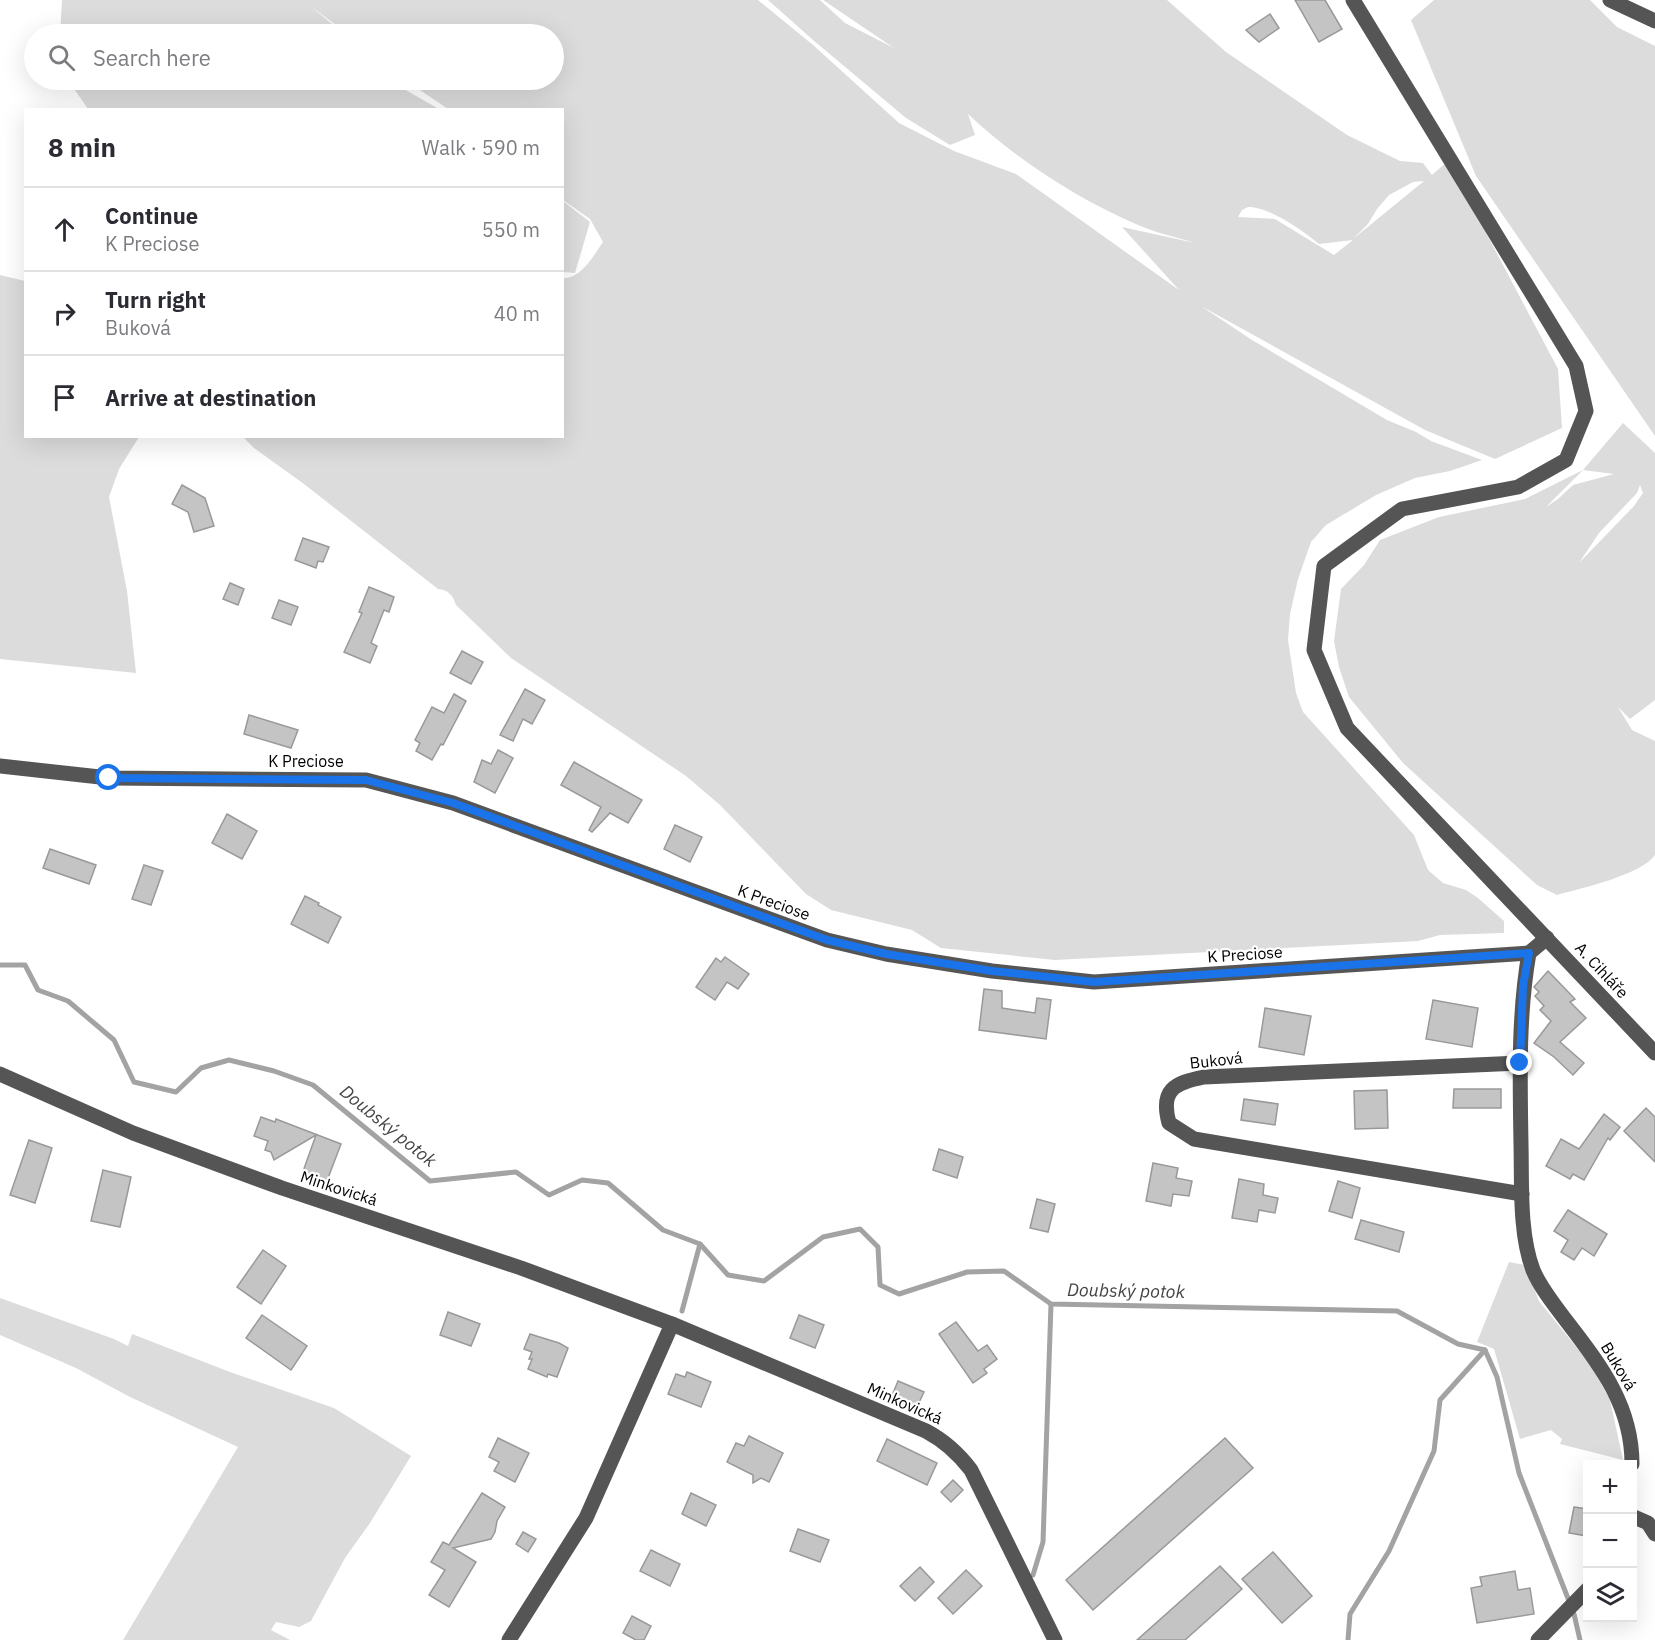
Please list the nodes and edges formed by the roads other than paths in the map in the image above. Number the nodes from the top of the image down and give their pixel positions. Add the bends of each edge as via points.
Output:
1 (1353, 0) edge
2 (1610, 0) edge
3 (1655, 21) edge
4 (0, 766) edge
5 (1547, 938) junction
6 (1529, 953) junction
7 (1655, 1053) edge
8 (1520, 1063) junction
9 (0, 1074) edge
10 (1522, 1194) junction
11 (672, 1324) junction
12 (1632, 1460) edge
13 (1637, 1518) edge
14 (1655, 1534) edge
15 (1583, 1594) edge
16 (509, 1640) edge
17 (1055, 1640) edge
18 (1538, 1640) edge

1 - 5 street, A. Cihláře via 1576,366 1586,411 1566,460 1518,487 1402,509 1324,566 1314,650 1347,728
2 - 3 street
4 - 6 street, K Preciose via 109,778 366,780 453,803 827,940 992,971 1094,982
5 - 6 street
5 - 7 street, A. Cihláře
6 - 8 street, Buková via 1523,986
8 - 10 street, Buková
8 - 10 street, Buková via 1204,1077 1183,1082 1168,1094 1165,1107 1168,1123 1194,1139
9 - 11 street, Minkovická via 165,1145
10 - 12 street, Buková via 1533,1269 1612,1386 1629,1428
11 - 16 street via 586,1518
11 - 17 street, Minkovická via 942,1440 971,1470
13 - 14 street via 1648,1523
15 - 18 street

